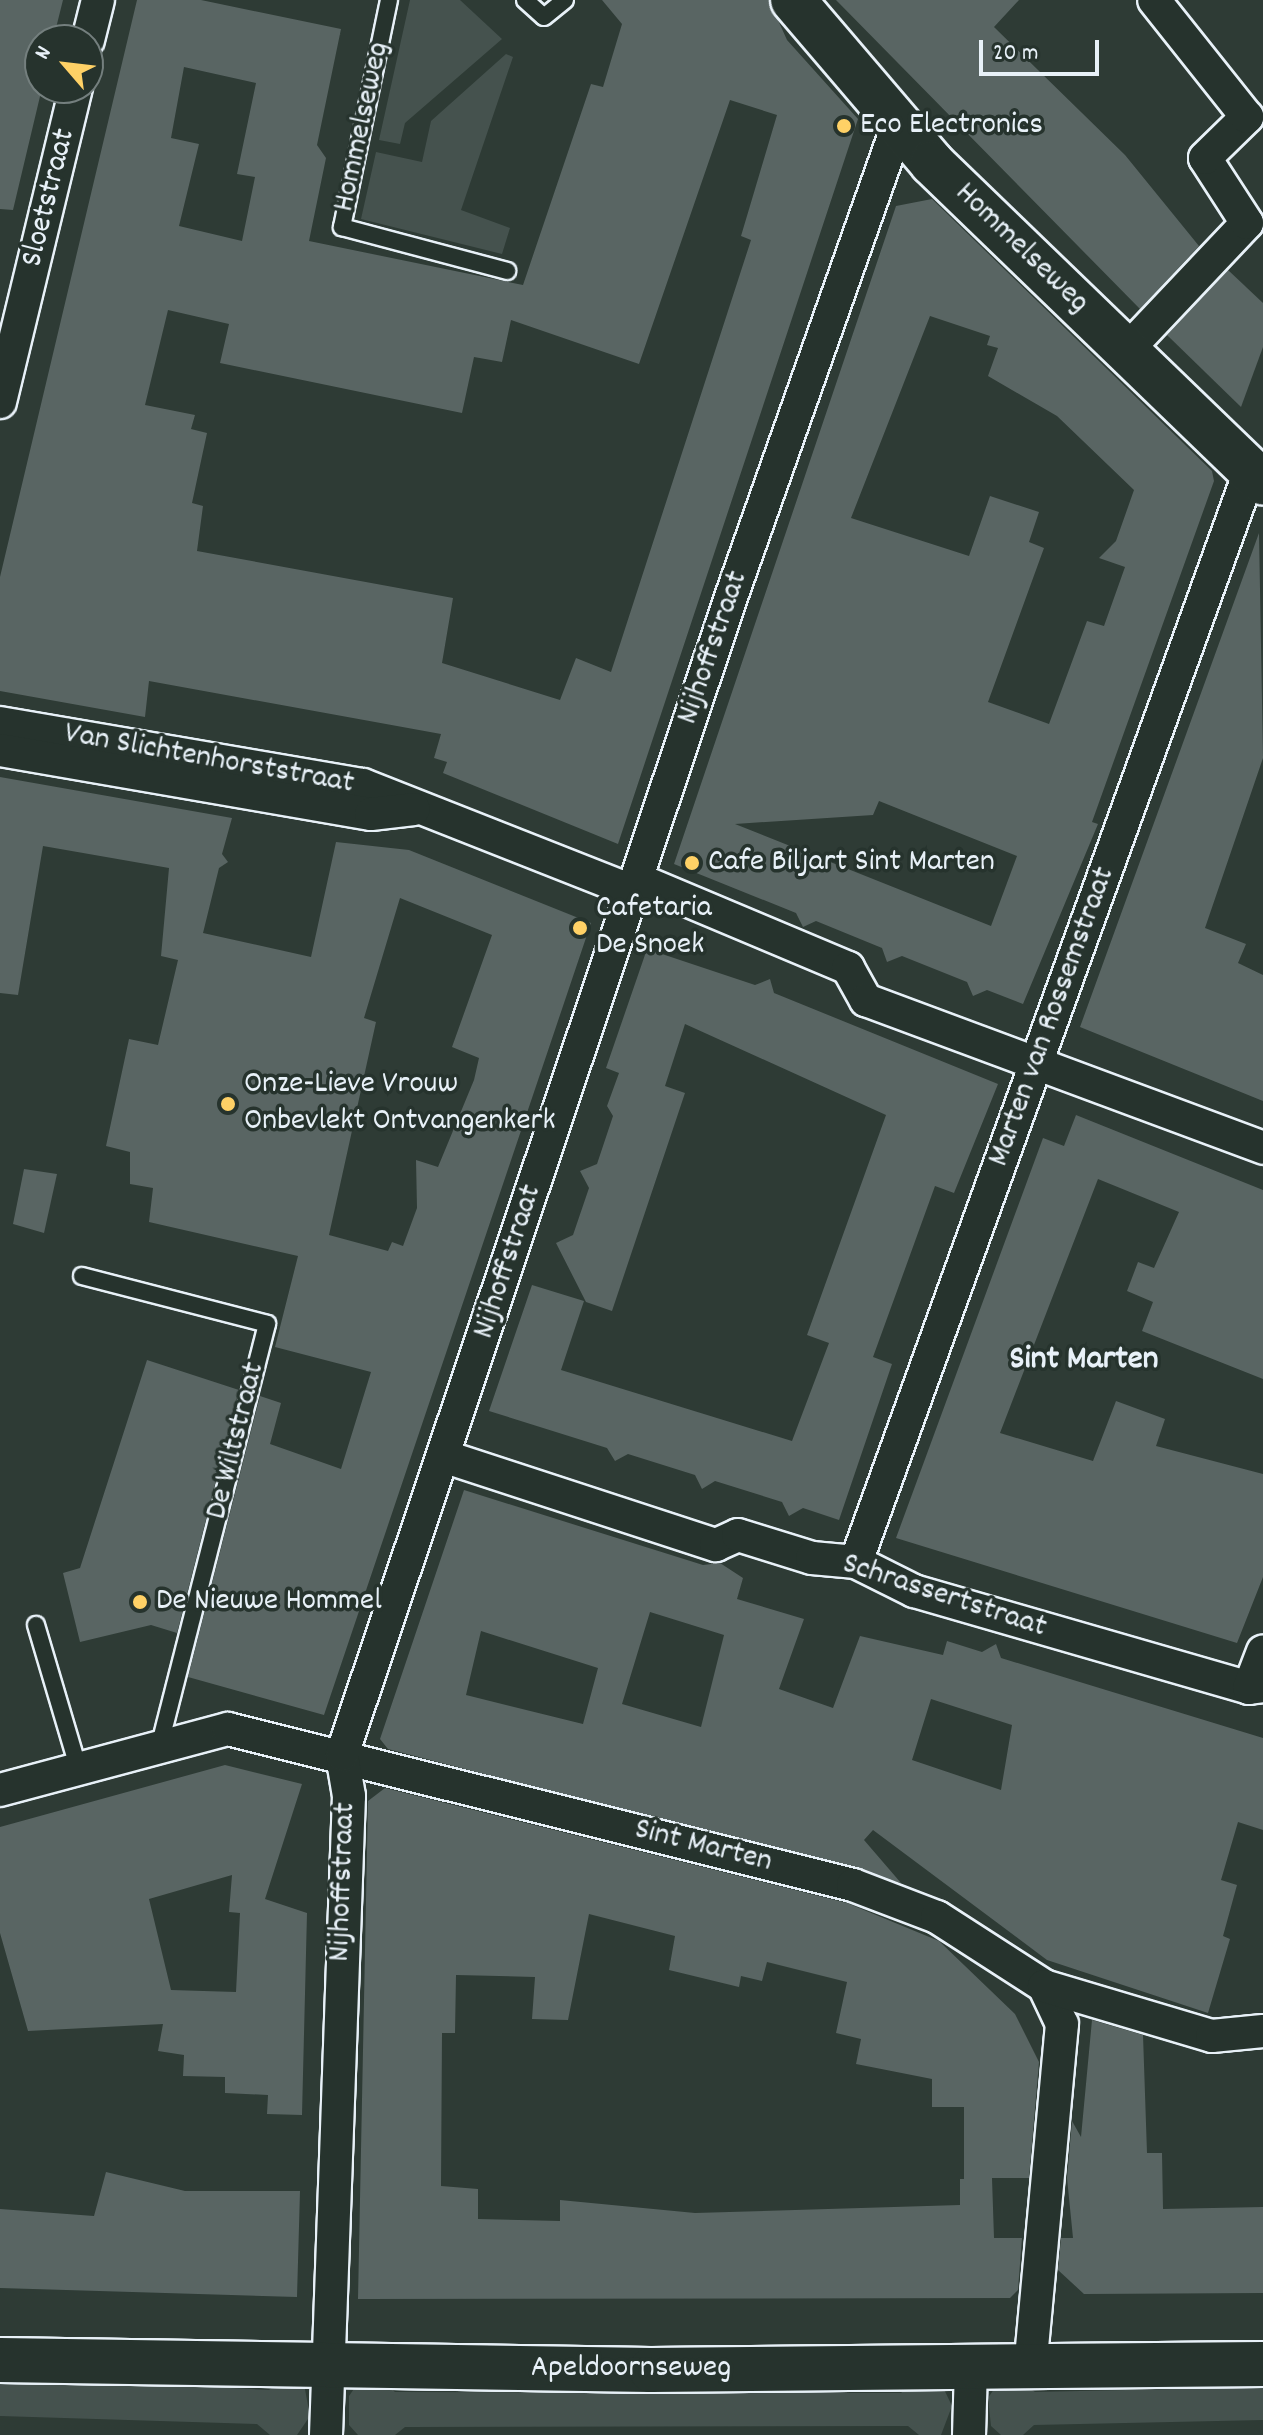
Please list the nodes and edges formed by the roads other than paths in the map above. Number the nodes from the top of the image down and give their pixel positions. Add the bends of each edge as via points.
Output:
1 (98, 0) edge
2 (389, 0) edge
3 (525, 0) edge
4 (565, 0) edge
5 (793, 0) edge
6 (1154, 0) edge
7 (92, 24) edge
8 (72, 104) edge
9 (898, 125) junction
10 (507, 271) dead end
11 (1126, 351) junction
12 (0, 402) edge
13 (1256, 477) edge
14 (0, 723) edge
15 (0, 750) edge
16 (414, 809) junction
17 (636, 886) junction
18 (1037, 1062) junction
19 (1263, 1148) edge
20 (82, 1276) dead end
21 (446, 1457) junction
22 (856, 1562) junction
23 (36, 1625) dead end
24 (1263, 1652) edge
25 (1256, 1687) edge
26 (160, 1744) junction
27 (342, 1755) junction
28 (78, 1767) junction
29 (0, 1790) edge
30 (1044, 1986) junction
31 (1263, 2031) edge
32 (0, 2360) edge
33 (1263, 2364) edge
34 (327, 2367) junction
35 (1030, 2367) junction
36 (971, 2369) junction
37 (326, 2435) edge
38 (969, 2435) edge

1 - 7 street
2 - 10 lane, Hommelseweg via 342,227
3 - 4 lane via 544,17
5 - 9 main road, Hommelseweg
6 - 11 street via 1247,117 1205,158 1247,223
8 - 12 street, Sloetstraat
9 - 11 main road, Hommelseweg
9 - 17 street, Nijhoffstraat
11 - 13 main road, Hommelseweg
13 - 18 street, Marten van Rossemstraat via 1199,610
14 - 16 street, Van Slichtenhorststraat via 363,785
15 - 16 street, Van Slichtenhorststraat via 371,814
16 - 17 street, Van Slichtenhorststraat
17 - 18 street, Van Slichtenhorststraat via 848,968 866,1000
17 - 21 street, Nijhoffstraat
18 - 19 street, Van Slichtenhorststraat
18 - 22 street, Marten van Rossemstraat
20 - 26 lane, De Wiltstraat via 267,1324
21 - 22 street, Schrassertstraat via 716,1545 738,1535 812,1558
21 - 27 street, Nijhoffstraat
22 - 25 street, Schrassertstraat via 914,1591
23 - 28 lane
24 - 25 street
26 - 27 street via 228,1729
26 - 28 street
27 - 30 street, Sint Marten via 853,1885 937,1917
27 - 34 street, Nijhoffstraat via 349,1796
28 - 29 street
30 - 31 street, Sint Marten via 1212,2036
30 - 35 street via 1062,2024 1061,2093
32 - 34 main road, Apeldoornseweg
33 - 35 main road, Apeldoornseweg
34 - 36 main road, Apeldoornseweg
34 - 37 street, Nijhoffstraat
35 - 36 main road, Apeldoornseweg
36 - 38 street

